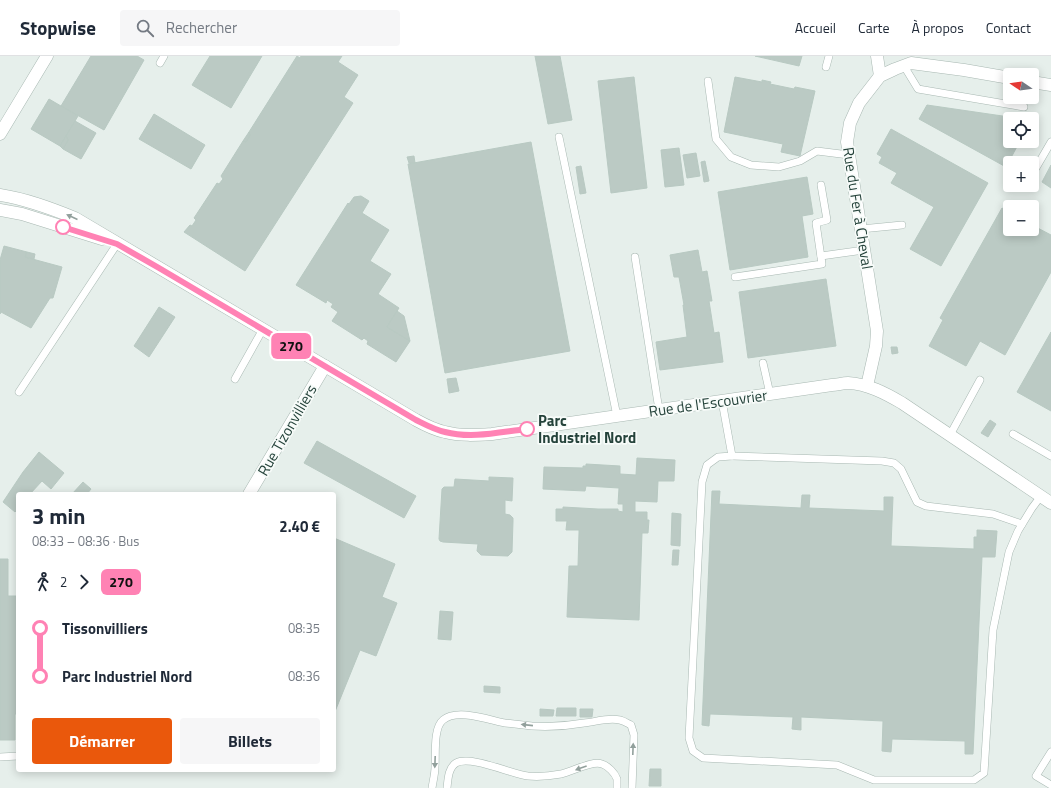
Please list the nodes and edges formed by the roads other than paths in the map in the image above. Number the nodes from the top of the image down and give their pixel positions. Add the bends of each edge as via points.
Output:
1 (47, 56) edge
2 (829, 56) edge
3 (877, 56) edge
4 (904, 66) junction
5 (826, 67) dead end
6 (880, 76) junction
7 (1003, 77) edge
8 (708, 81) dead end
9 (1039, 83) edge
10 (1051, 85) edge
11 (1024, 108) dead end
12 (0, 134) edge
13 (559, 137) dead end
14 (1051, 142) edge
15 (849, 155) junction
16 (1039, 163) edge
17 (822, 185) dead end
18 (0, 195) edge
19 (0, 210) edge
20 (902, 224) dead end
21 (861, 229) junction
22 (117, 244) junction
23 (864, 250) junction
24 (820, 256) junction
25 (635, 257) dead end
26 (735, 277) dead end
27 (263, 329) junction
28 (763, 363) dead end
29 (324, 366) junction
30 (235, 379) dead end
31 (980, 380) dead end
32 (867, 386) junction
33 (19, 392) dead end
34 (770, 394) junction
35 (722, 401) junction
36 (659, 410) junction
37 (617, 416) junction
38 (1013, 434) dead end
39 (950, 436) junction
40 (732, 456) junction
41 (1051, 456) edge
42 (250, 492) edge
43 (1041, 496) junction
44 (1051, 503) edge
45 (1022, 524) junction
46 (1051, 752) edge
47 (16, 756) edge
48 (0, 757) edge
49 (1051, 785) edge
50 (432, 788) edge
51 (447, 788) edge
52 (617, 788) edge
53 (632, 788) edge

1 - 12 street
2 - 5 lane
3 - 6 street
4 - 6 street, Rue du Fer à Cheval
4 - 7 street, Rue du Fer à Cheval via 911,63
4 - 11 lane via 918,89
6 - 15 street, Rue du Fer à Cheval via 859,103 850,123 847,142
8 - 15 lane via 716,139 731,157 751,165 779,167 800,161 817,151
9 - 10 street
13 - 37 lane
14 - 16 lane
15 - 21 street, Rue du Fer à Cheval
17 - 24 lane via 827,220 816,223
22 -> 18 street via 75,218 25,200
19 - 22 street via 22,214
20 - 21 lane
21 - 23 street, Rue du Fer à Cheval
22 - 27 street, Rue de l'Escouvrier
22 - 33 lane
23 - 24 lane
23 - 32 street, Rue du Fer à Cheval via 877,331
24 - 26 lane via 822,264
25 - 36 lane
27 - 29 street, Rue de l'Escouvrier
27 - 30 lane
28 - 34 lane
29 - 37 street, Rue de l'Escouvrier via 416,420 453,434 492,434
29 - 42 street, Rue Tizonvilliers
31 - 39 lane
32 - 34 street, Rue de l'Escouvrier via 847,383
32 - 39 street, Rue de l'Escouvrier via 888,394
34 - 35 street, Rue de l'Escouvrier
35 - 36 street, Rue de l'Escouvrier
35 - 40 lane
36 - 37 street, Rue de l'Escouvrier
38 - 41 lane
39 - 43 street, Rue de l'Escouvrier
40 - 45 lane via 894,463 901,469 917,502 926,506 993,514
40 - 45 lane via 718,457 707,465 702,482 689,738 693,751 703,758 837,765 874,780 974,780 984,773 993,630 1009,552
43 - 44 street, Rue de l'Escouvrier
43 - 45 lane
46 - 49 lane via 1036,776
47 - 48 lane
53 -> 50 lane via 634,735 631,725 621,720 534,726 465,715 442,720 437,730
52 -> 51 lane via 617,779 602,763 563,774 526,776 468,762 457,763 451,768

